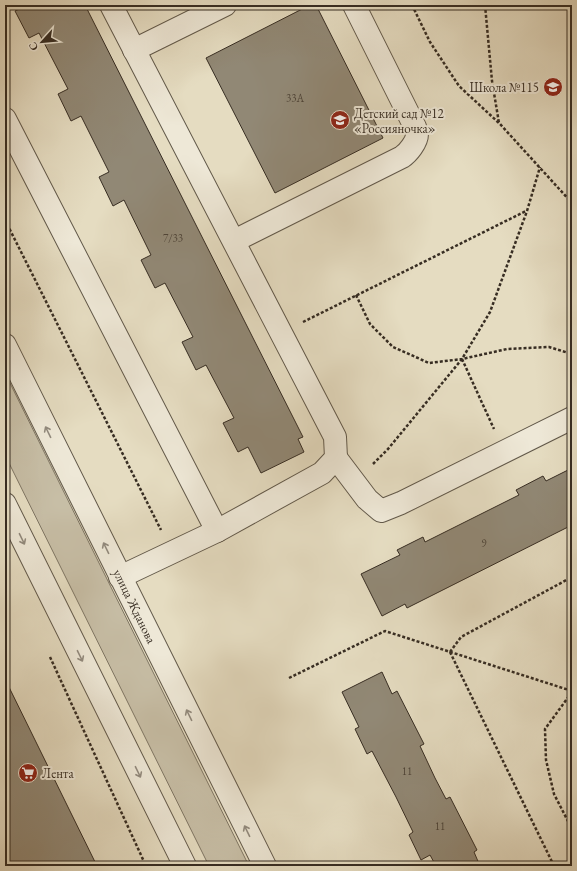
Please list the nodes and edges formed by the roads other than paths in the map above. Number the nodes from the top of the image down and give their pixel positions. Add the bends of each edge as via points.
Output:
1 (111, 5) edge
2 (225, 5) edge
3 (354, 5) edge
4 (134, 50) junction
5 (5, 119) edge
6 (234, 241) junction
7 (5, 345) edge
8 (572, 418) edge
9 (336, 458) junction
10 (5, 504) edge
11 (217, 531) junction
12 (120, 577) junction
13 (185, 866) edge
14 (264, 866) edge

1 - 4 street
2 - 4 street
3 - 6 street via 415,127 417,134 410,149 402,157
4 - 6 street
5 - 11 street
6 - 9 street via 336,437
12 -> 7 street, улица Жданова
8 - 9 street via 381,511 366,499
9 - 11 street via 322,473
10 -> 13 street
11 - 12 street
14 -> 12 street, улица Жданова

